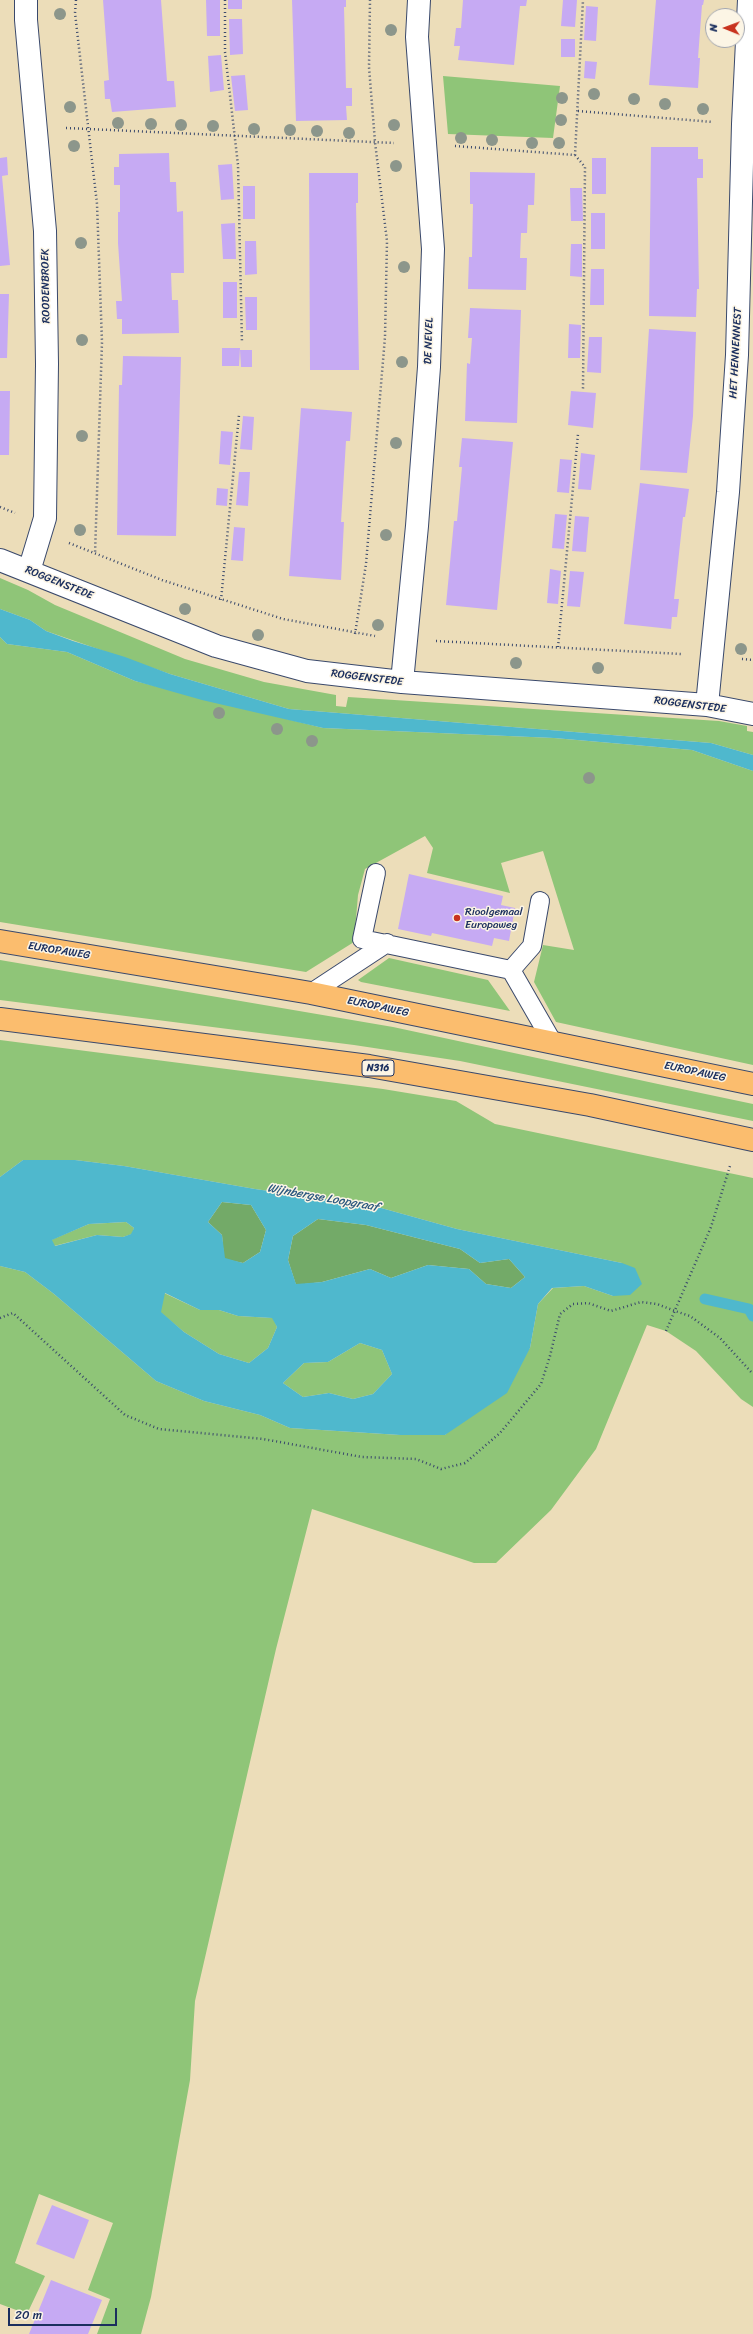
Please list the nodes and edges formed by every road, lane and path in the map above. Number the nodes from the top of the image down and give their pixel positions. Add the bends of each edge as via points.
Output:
1 (26, 0) edge
2 (76, 0) edge
3 (225, 0) edge
4 (370, 0) edge
5 (419, 0) edge
6 (583, 0) edge
7 (749, 0) edge
8 (578, 111) junction
9 (742, 124) junction
10 (36, 127) junction
11 (88, 129) junction
12 (233, 134) junction
13 (375, 142) junction
14 (426, 144) junction
15 (575, 155) junction
16 (242, 343) dead end
17 (583, 389) dead end
18 (239, 415) dead end
19 (578, 434) dead end
20 (0, 508) edge
21 (41, 531) junction
22 (95, 554) junction
23 (0, 560) edge
24 (28, 571) junction
25 (221, 600) junction
26 (355, 634) junction
27 (406, 640) junction
28 (558, 648) junction
29 (712, 655) junction
30 (402, 682) junction
31 (707, 705) junction
32 (753, 714) edge
33 (376, 873) dead end
34 (540, 901) dead end
35 (0, 941) edge
36 (387, 943) junction
37 (511, 970) junction
38 (311, 993) junction
39 (0, 1019) edge
40 (552, 1043) junction
41 (753, 1084) edge
42 (748, 1140) edge
43 (675, 1311) junction
44 (0, 1318) edge
45 (666, 1331) dead end
46 (753, 1374) edge

1 - 10 street, ROODENBROEK
2 - 11 path
3 - 12 path via 225,52
4 - 13 path via 369,67
5 - 14 street, DE NEVEL via 417,38
6 - 8 path
7 - 9 street, HET HENNENNEST
8 - 9 path
8 - 15 path
9 - 29 street, HET HENNENNEST via 737,355 728,492
10 - 11 path
10 - 21 street, ROODENBROEK via 45,231 47,364 45,518
11 - 12 path
11 - 22 path via 97,204 102,342
12 - 13 path
12 - 16 path via 238,165
13 - 14 path
13 - 26 path via 387,241 385,337 366,564
14 - 15 path
14 - 27 street, DE NEVEL via 433,249 429,366
15 - 17 path via 585,167
18 - 25 path
19 - 28 path
20 - 21 path via 23,515
21 - 22 path
21 - 24 street, ROODENBROEK
22 - 25 path
23 - 24 street, ROGGENSTEDE
24 - 30 street, ROGGENSTEDE via 216,646 308,671
25 - 26 path via 283,619
26 - 27 path
27 - 28 path
27 - 30 street, DE NEVEL
28 - 29 path
29 - 31 street, HET HENNENNEST
30 - 31 street, ROGGENSTEDE
31 - 32 street, ROGGENSTEDE
33 - 36 lane via 362,939
34 - 37 lane via 532,946
35 - 38 main road, EUROPAWEG
36 - 37 lane
36 - 38 lane
37 - 40 lane
38 - 40 main road, EUROPAWEG
39 - 42 main road, N316 via 369,1066 590,1105
40 - 41 main road, EUROPAWEG
42 - 43 path
43 - 44 path via 657,1304 641,1302 611,1311 588,1303 573,1304 560,1314 540,1384 500,1433 465,1463 441,1469 416,1458 362,1457 263,1439 159,1429 125,1415 13,1313
43 - 45 path
43 - 46 path via 690,1316 720,1338

